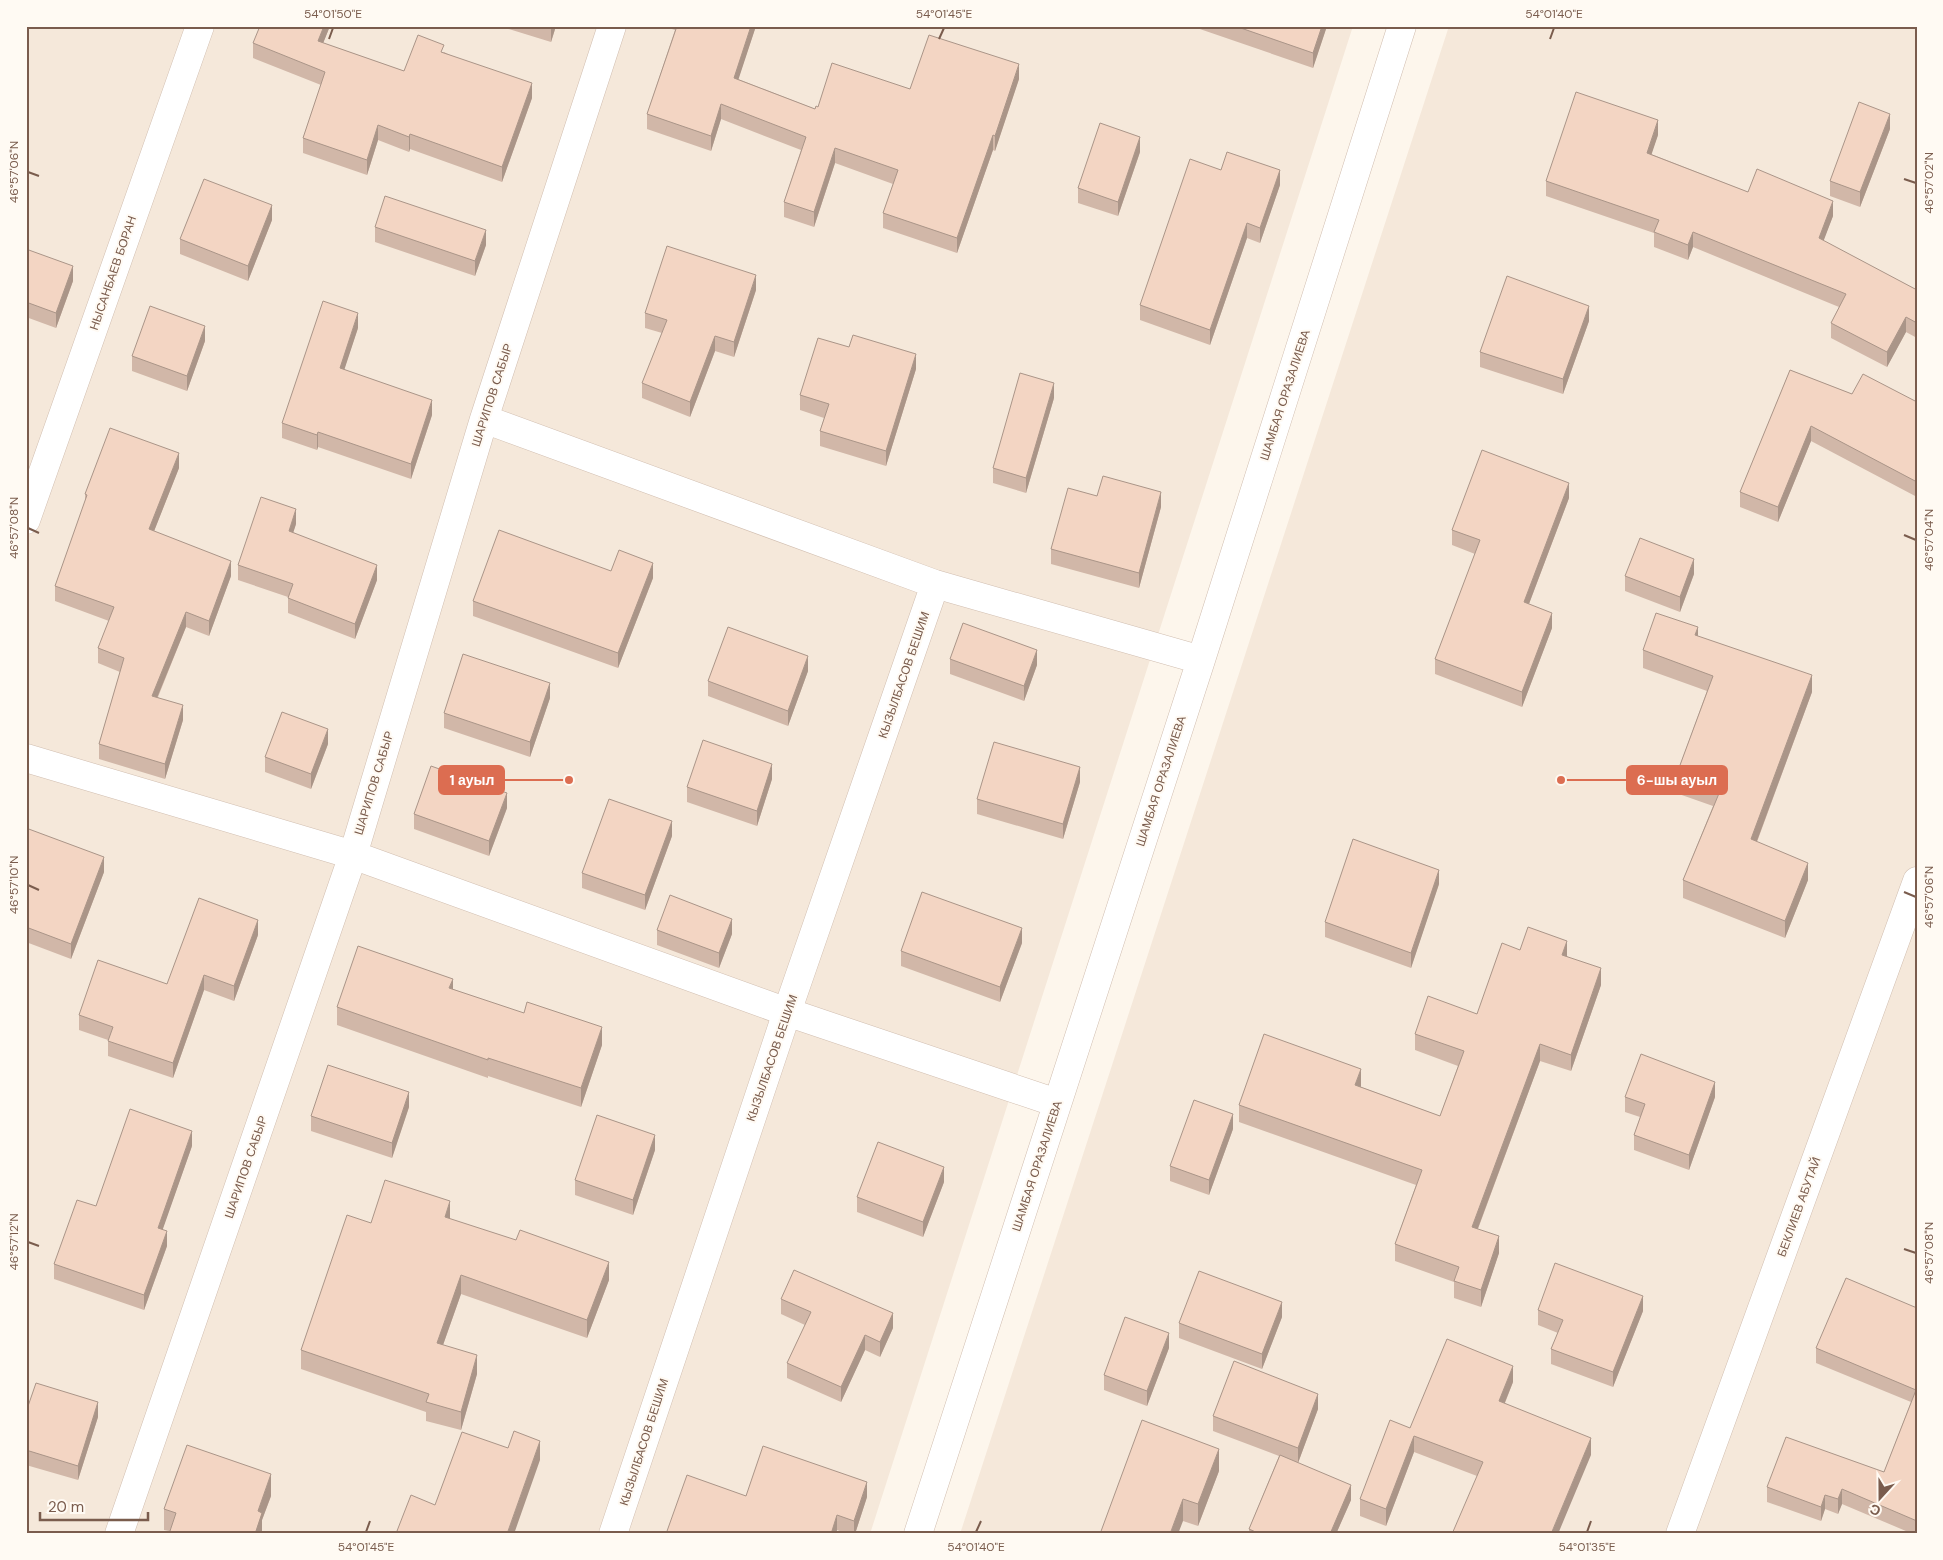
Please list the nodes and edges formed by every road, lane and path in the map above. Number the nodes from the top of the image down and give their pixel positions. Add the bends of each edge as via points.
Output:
1 (200, 26) edge
2 (612, 26) edge
3 (1402, 26) edge
4 (484, 419) junction
5 (26, 520) edge
6 (936, 584) junction
7 (1201, 660) junction
8 (26, 758) edge
9 (353, 855) junction
10 (1917, 881) edge
11 (788, 1012) junction
12 (1057, 1103) junction
13 (119, 1534) edge
14 (613, 1534) edge
15 (918, 1534) edge
16 (1680, 1534) edge

1 - 5 street, НЫСАНБАЕВ БОРАН
2 - 4 street, ШАРИПОВ САБЫР
3 - 7 street, ШАМБАЯ ОРАЗАЛИЕВА
4 - 6 street
4 - 9 street, ШАРИПОВ САБЫР
6 - 7 street
6 - 11 street, КЫЗЫЛБАСОВ БЕШИМ
7 - 12 street, ШАМБАЯ ОРАЗАЛИЕВА
8 - 9 street
9 - 11 street
9 - 13 street, ШАРИПОВ САБЫР
10 - 16 street, БЕКЛИЕВ АБУТАЙ
11 - 12 street
11 - 14 street, КЫЗЫЛБАСОВ БЕШИМ
12 - 15 street, ШАМБАЯ ОРАЗАЛИЕВА

